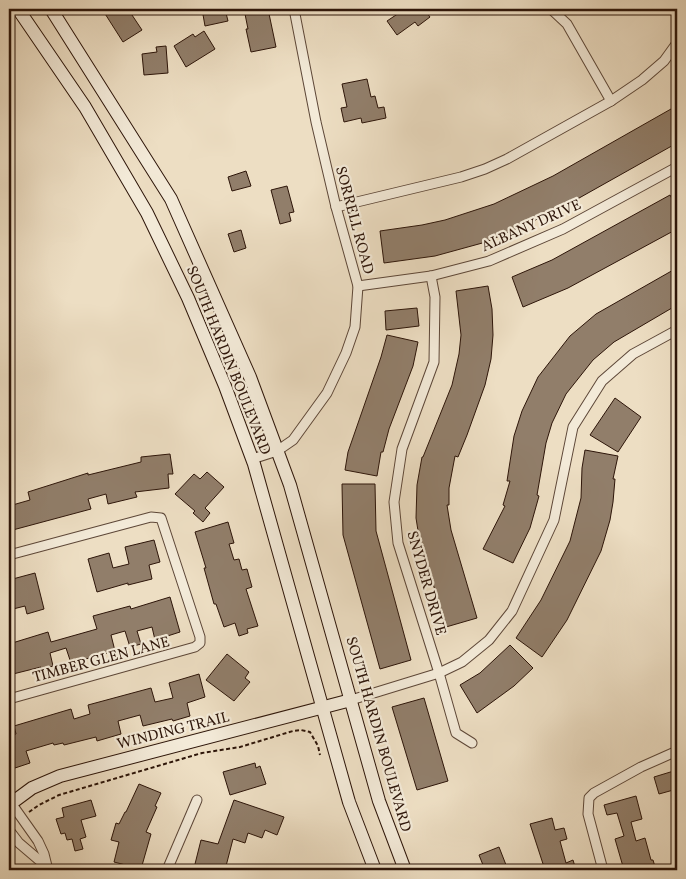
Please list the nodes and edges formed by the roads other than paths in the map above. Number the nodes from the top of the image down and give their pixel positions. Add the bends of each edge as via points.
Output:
1 (18, 9) edge
2 (51, 9) edge
3 (294, 9) edge
4 (551, 9) edge
5 (677, 43) edge
6 (611, 101) junction
7 (677, 167) edge
8 (336, 207) junction
9 (431, 276) junction
10 (358, 286) junction
11 (677, 330) edge
12 (277, 451) junction
13 (252, 459) junction
14 (9, 555) edge
15 (439, 673) junction
16 (9, 699) edge
17 (351, 700) junction
18 (323, 708) junction
19 (472, 743) dead end
20 (677, 751) edge
21 (197, 800) dead end
22 (10, 803) edge
23 (9, 830) edge
24 (47, 868) edge
25 (167, 870) edge
26 (375, 870) edge
27 (405, 870) edge
28 (603, 870) edge

1 - 13 main road, SOUTH HARDIN BOULEVARD via 85,107 147,213 188,298
2 - 12 main road, SOUTH HARDIN BOULEVARD via 171,199 250,378
3 - 8 street, SORRELL ROAD
4 - 6 street via 567,24
5 - 6 street via 655,70
6 - 8 street via 485,169
7 - 9 street, ALBANY DRIVE via 563,229 489,261
8 - 10 street, SORRELL ROAD
9 - 10 street, ALBANY DRIVE
9 - 15 street, SNYDER DRIVE via 435,297 434,362 402,449 394,502 398,543
10 - 12 street, SORRELL ROAD via 355,326 346,354 330,385 293,440
11 - 15 street via 633,354 602,381 573,427 554,520 512,611 489,640 462,662
12 - 13 street, SORRELL ROAD
12 - 17 main road, SOUTH HARDIN BOULEVARD
13 - 18 main road, SOUTH HARDIN BOULEVARD
14 - 16 street, TIMBER GLEN LANE via 151,517 161,518 200,637 200,643 195,647
15 - 17 street
15 - 19 street, SNYDER DRIVE via 456,733
17 - 18 main road, WINDING TRAIL
17 - 27 main road, SOUTH HARDIN BOULEVARD via 379,801
18 - 22 main road, WINDING TRAIL via 60,776 32,788
18 - 26 main road, SOUTH HARDIN BOULEVARD via 349,802
20 - 28 street via 641,767 589,798 588,814
21 - 25 street
22 - 24 street via 38,841
23 - 24 street

